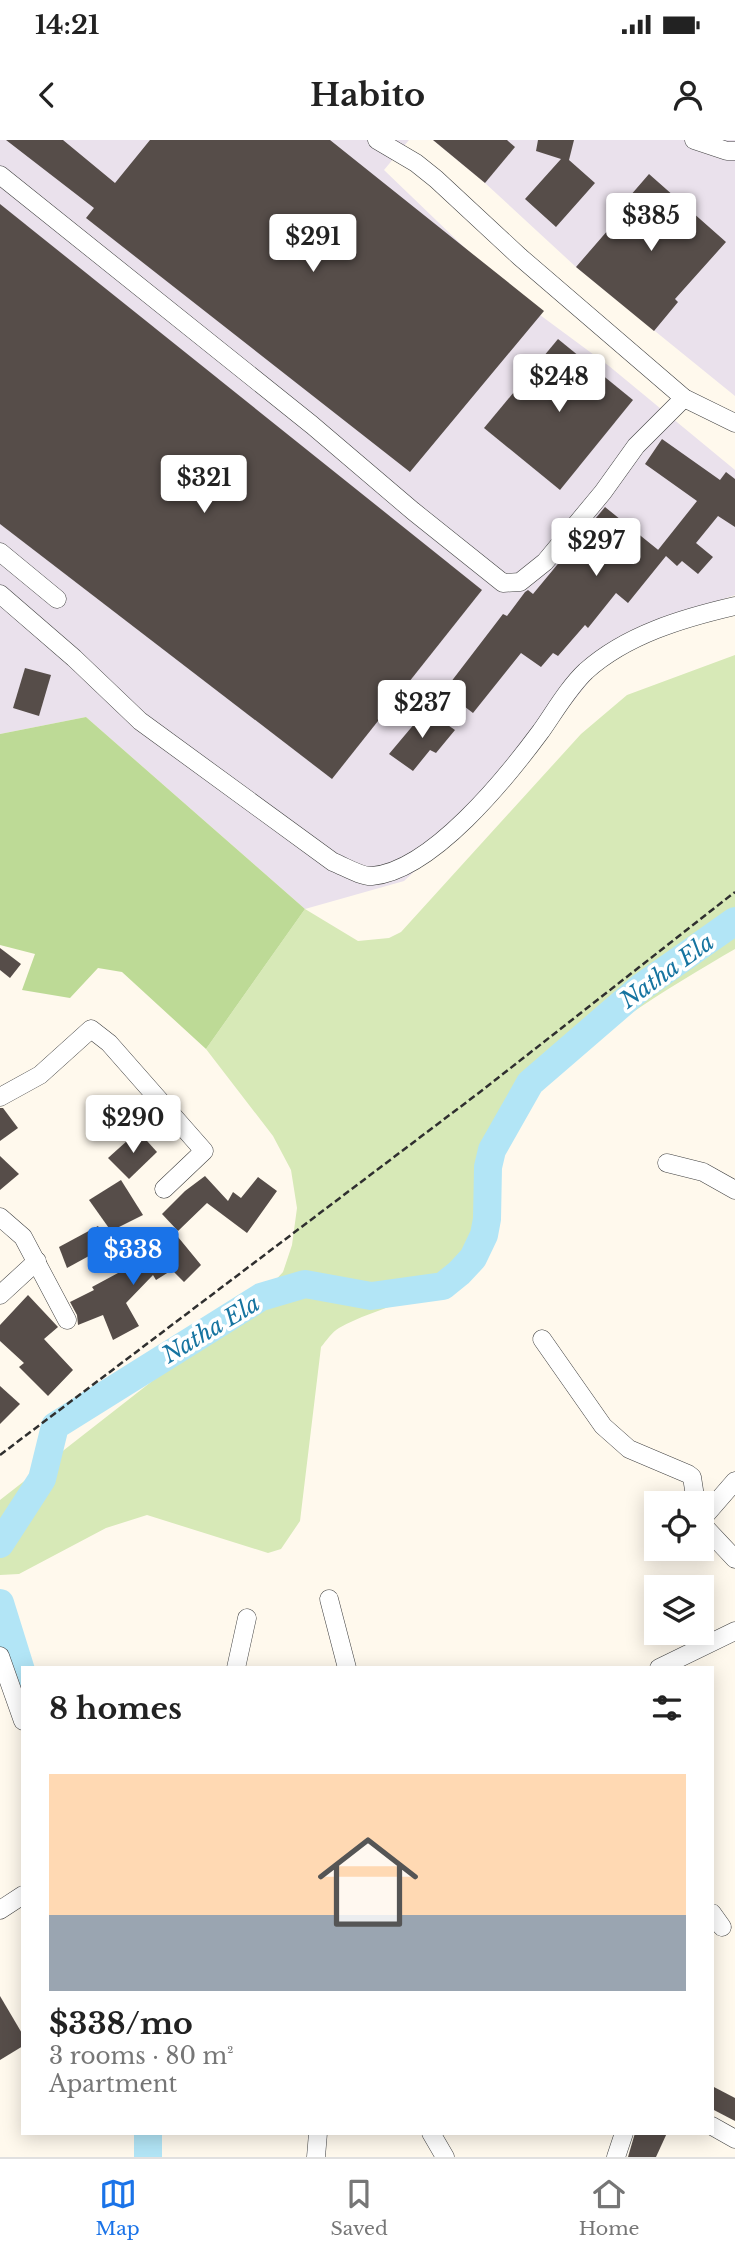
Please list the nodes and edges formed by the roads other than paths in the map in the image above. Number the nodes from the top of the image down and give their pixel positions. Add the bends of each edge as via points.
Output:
1 (377, 140) edge
2 (694, 140) edge
3 (735, 150) edge
4 (0, 175) edge
5 (684, 398) junction
6 (735, 423) edge
7 (0, 552) edge
8 (0, 594) edge
9 (57, 599) dead end
10 (735, 606) edge
11 (0, 1097) edge
12 (667, 1163) dead end
13 (164, 1189) dead end
14 (735, 1190) edge
15 (0, 1217) edge
16 (37, 1261) junction
17 (0, 1295) edge
18 (67, 1320) dead end
19 (542, 1339) dead end
20 (735, 1481) edge
21 (694, 1491) edge
22 (714, 1505) edge
23 (714, 1537) edge
24 (735, 1559) edge
25 (329, 1599) dead end
26 (247, 1618) dead end
27 (735, 1631) edge
28 (0, 1656) edge
29 (236, 1666) edge
30 (346, 1666) edge
31 (663, 1666) edge
32 (8, 1705) edge
33 (21, 1719) edge
34 (21, 1896) edge
35 (0, 1910) edge
36 (714, 2127) edge
37 (318, 2135) edge
38 (432, 2135) edge
39 (624, 2135) edge
40 (735, 2139) edge
41 (316, 2157) edge
42 (445, 2157) edge
43 (616, 2157) edge

1 - 5 street via 436,179
2 - 3 street
4 - 5 street via 503,583 520,582 545,562 636,446
5 - 6 street
7 - 9 street
8 - 10 street via 140,721 333,862 370,877 399,870 432,850 480,805 583,673 610,651 690,617
11 - 13 street via 40,1075 91,1030 109,1043 204,1151
12 - 14 street via 703,1172
15 - 16 street via 23,1237
16 - 17 street
16 - 18 street
19 - 21 street via 603,1426 629,1449 692,1477
20 - 22 street
23 - 24 street
25 - 30 street
26 - 29 street
27 - 31 street
28 - 32 street
32 - 33 street
34 - 35 street
36 - 40 street
37 - 41 street
38 - 42 street
39 - 43 street

